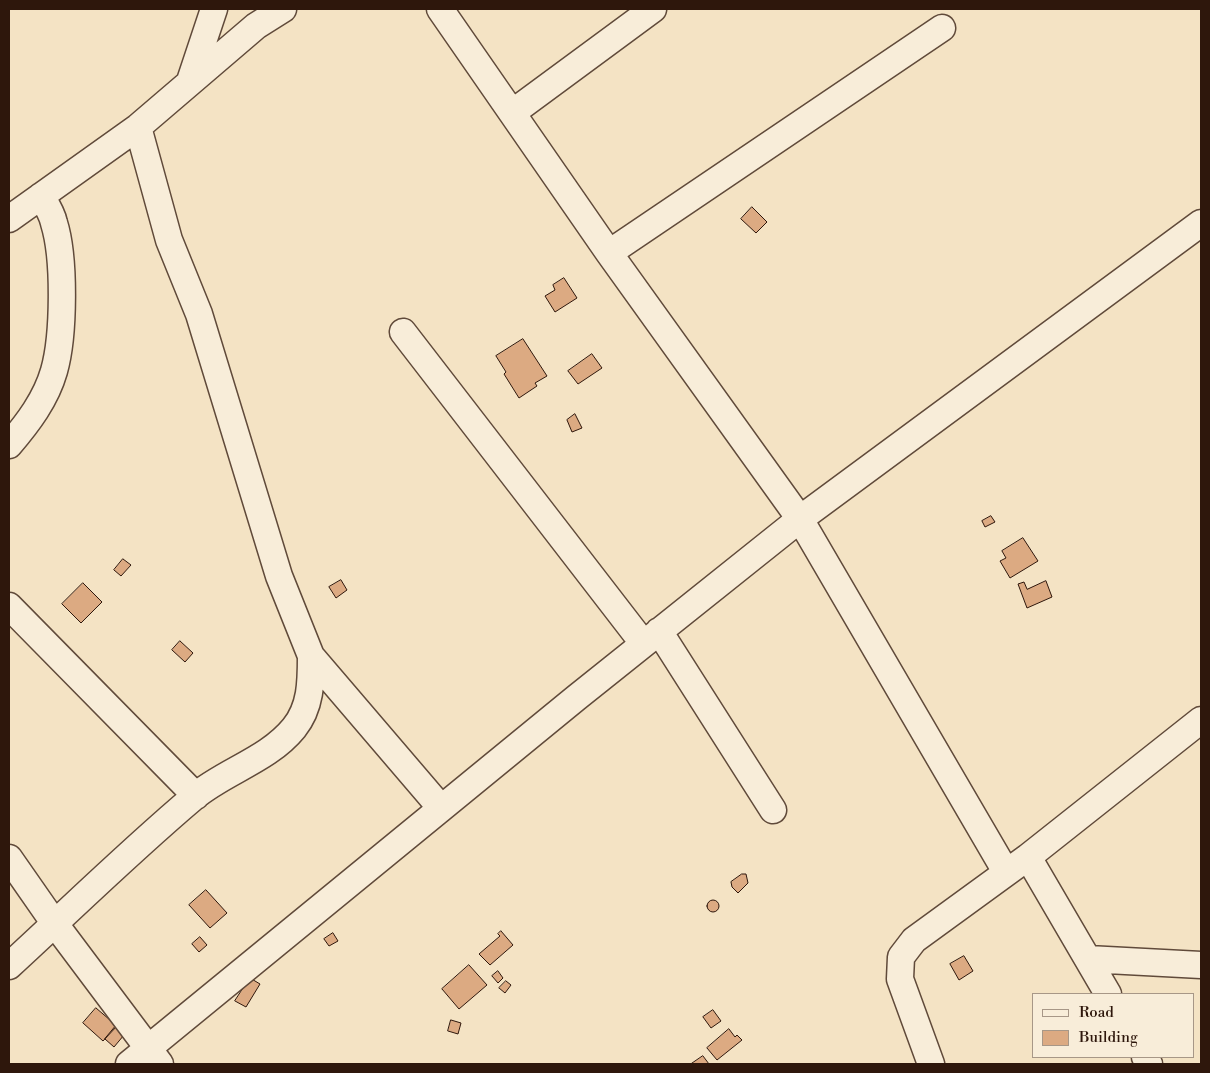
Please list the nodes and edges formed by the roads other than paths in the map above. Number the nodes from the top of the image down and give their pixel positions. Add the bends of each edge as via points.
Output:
1 (214, 9) edge
2 (283, 9) edge
3 (440, 9) edge
4 (653, 9) edge
5 (942, 28) dead end
6 (190, 80) junction
7 (512, 113) junction
8 (138, 127) junction
9 (41, 196) junction
10 (9, 218) edge
11 (1201, 223) edge
12 (609, 253) junction
13 (403, 332) dead end
14 (9, 445) edge
15 (800, 519) junction
16 (9, 606) edge
17 (651, 637) junction
18 (312, 656) junction
19 (1201, 720) edge
20 (196, 796) junction
21 (441, 808) junction
22 (773, 810) dead end
23 (1028, 857) junction
24 (9, 858) edge
25 (1006, 872) junction
26 (55, 924) junction
27 (1088, 959) junction
28 (1201, 965) edge
29 (9, 966) edge
30 (1107, 993) edge
31 (146, 1059) edge
32 (931, 1064) edge

1 - 6 street
2 - 6 street via 256,26
3 - 7 street
4 - 7 street
5 - 12 street
6 - 8 street
7 - 12 street
8 - 9 street
8 - 18 street via 169,240 198,314 278,576
9 - 10 street
9 - 14 street via 54,223 59,251 60,344 54,372 44,395 27,424
11 - 15 street
12 - 15 street
13 - 17 street
15 - 17 street
15 - 25 street
16 - 20 street
17 - 21 street
17 - 22 street
18 - 20 street via 307,707 294,728 277,746
18 - 21 street
19 - 23 street
20 - 26 street
21 - 31 street
23 - 25 street
23 - 27 street
24 - 26 street
25 - 32 street via 914,940 901,957 900,979
26 - 29 street
26 - 31 street
27 - 28 street
27 - 30 street

